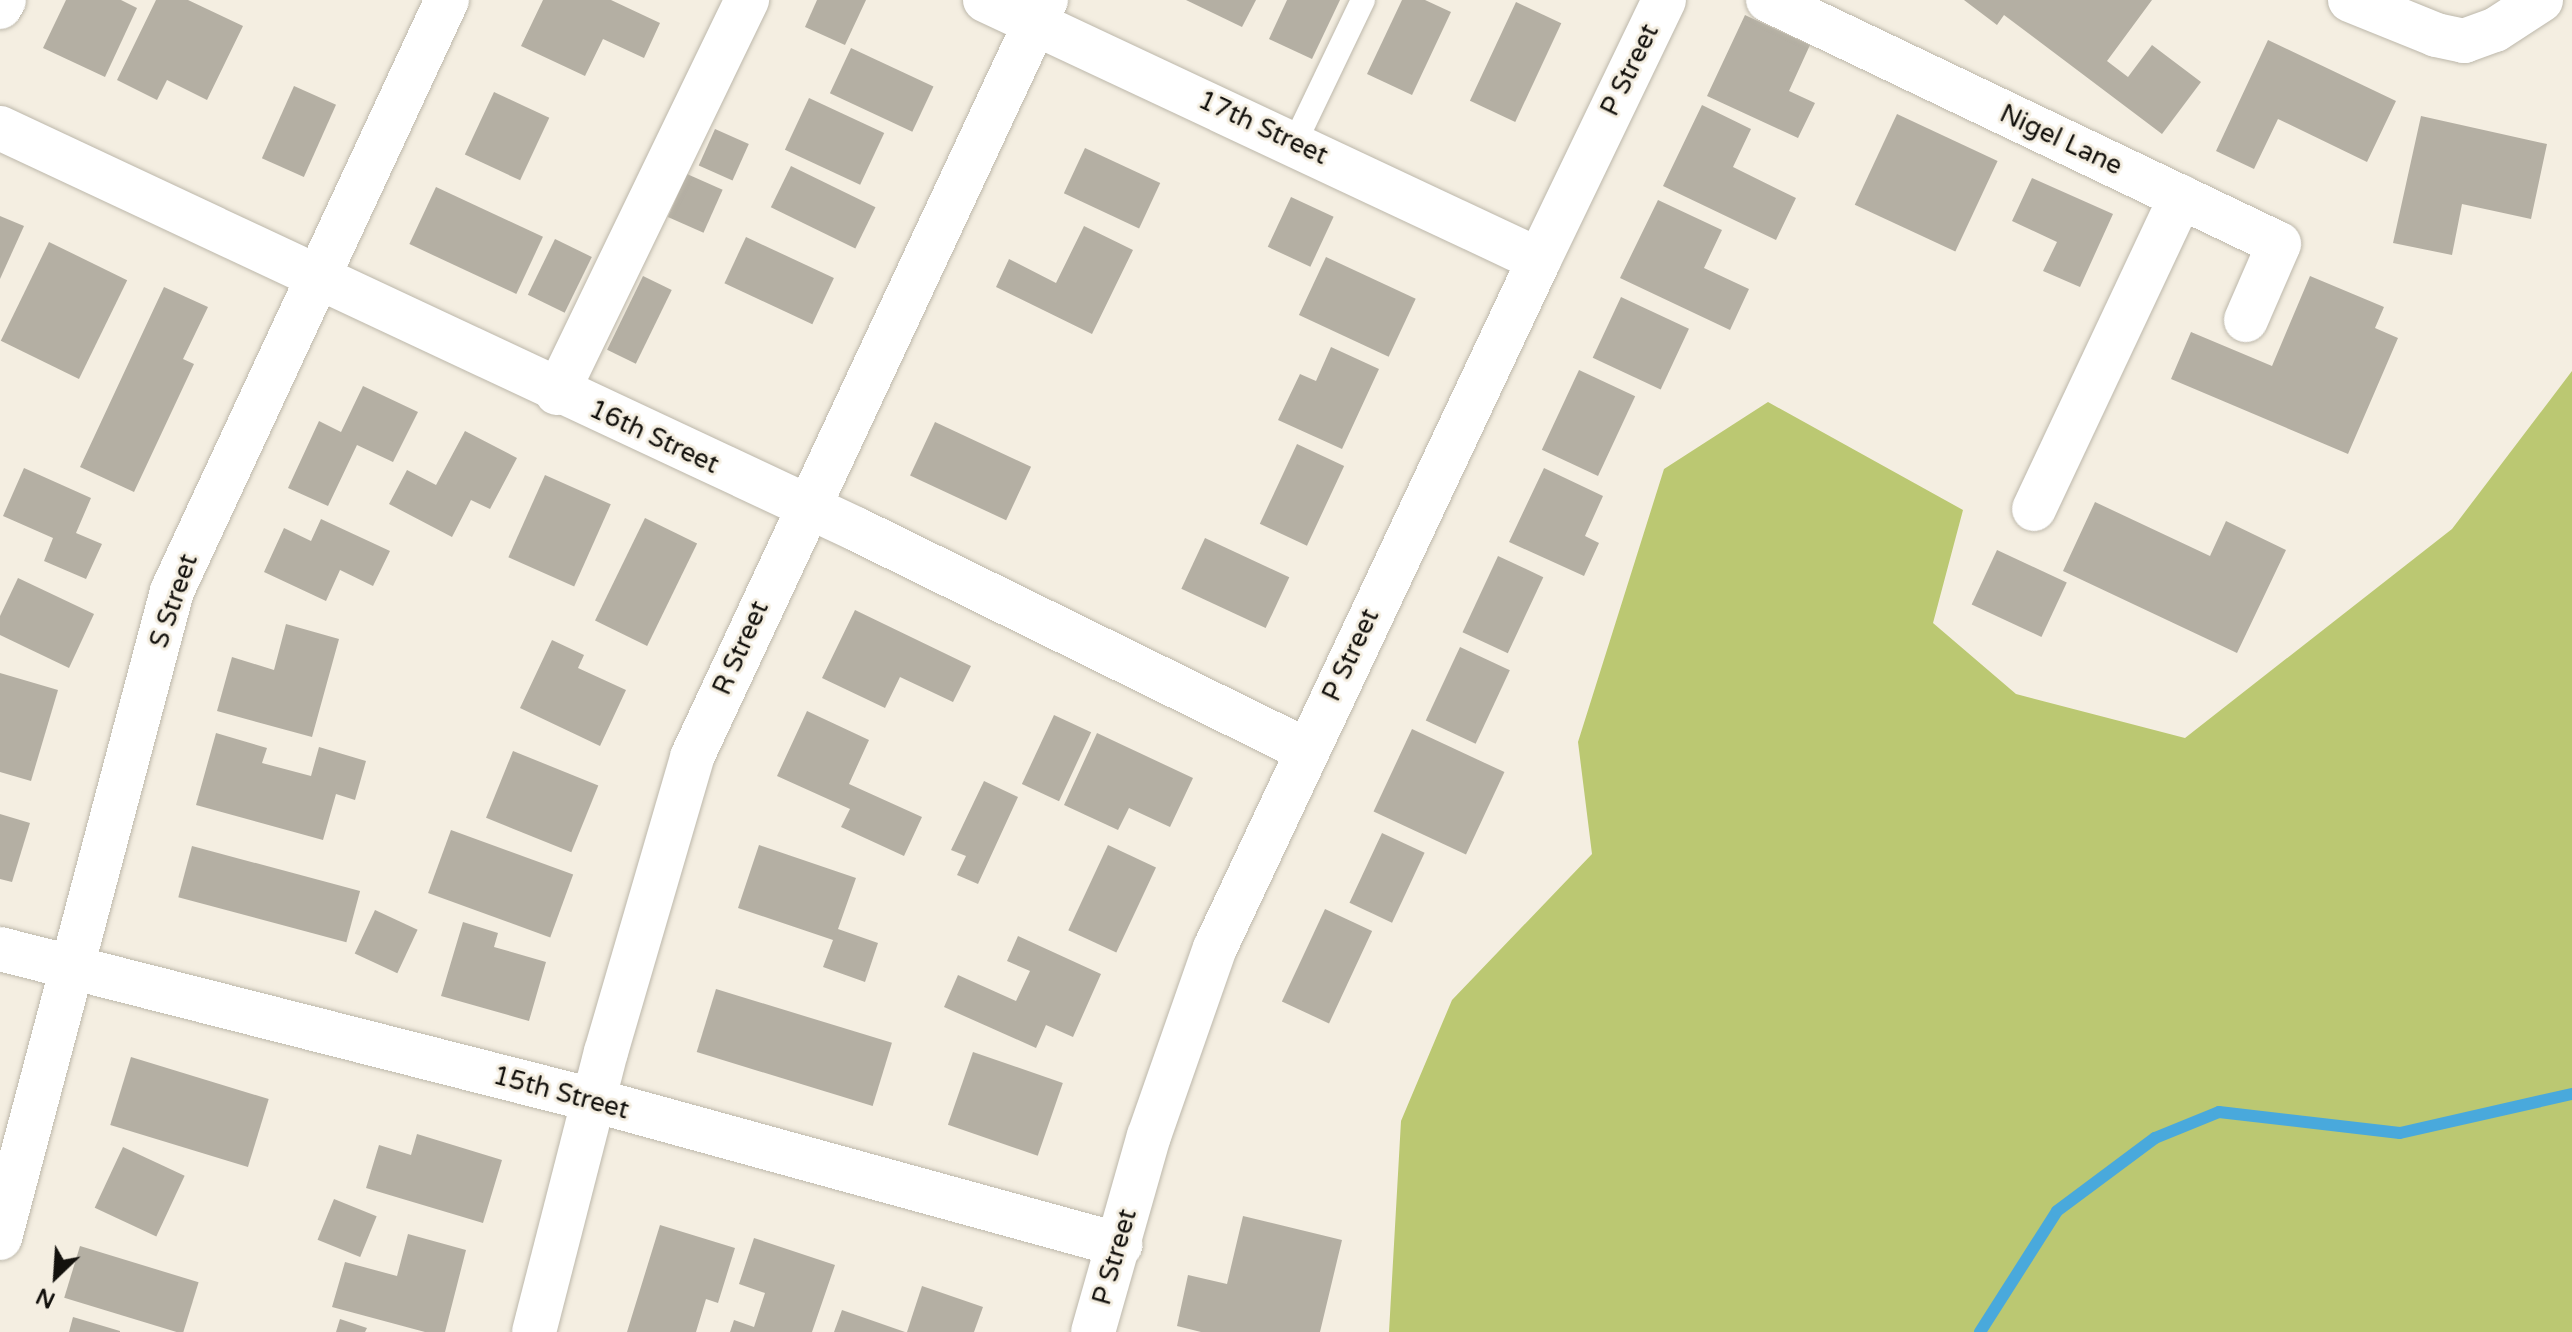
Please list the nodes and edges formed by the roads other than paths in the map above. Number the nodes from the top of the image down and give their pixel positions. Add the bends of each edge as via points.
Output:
1 (4, 0) edge
2 (447, 0) edge
3 (747, 0) edge
4 (985, 0) edge
5 (1363, 0) edge
6 (1664, 0) edge
7 (1768, 0) edge
8 (2350, 0) edge
9 (2541, 0) edge
10 (0, 7) edge
11 (1041, 12) edge
12 (0, 128) edge
13 (1295, 142) junction
14 (2181, 197) junction
15 (1539, 260) junction
16 (318, 277) junction
17 (2246, 320) dead end
18 (557, 393) junction
19 (806, 506) junction
20 (2034, 509) dead end
21 (1306, 750) junction
22 (0, 949) edge
23 (73, 968) junction
24 (593, 1100) junction
25 (0, 1238) edge
26 (1120, 1245) junction
27 (534, 1332) edge
28 (1093, 1332) edge

1 - 10 street
2 - 16 street, S Street
3 - 18 street
4 - 11 street, 17th Street
5 - 13 lane
6 - 15 street, P Street
7 - 14 street, Nigel Lane
8 - 9 street via 2464,41 2495,30
11 - 13 street, 17th Street
11 - 19 street, R Street
12 - 16 street, 16th Street
13 - 15 street, 17th Street
14 - 17 street, Nigel Lane via 2279,244
14 - 20 street
15 - 21 street, P Street
16 - 18 street, 16th Street
16 - 23 street, S Street via 172,591
18 - 19 street, 16th Street
19 - 21 street, 16th Street
19 - 24 street, R Street via 692,757
21 - 26 street, P Street via 1189,1015
22 - 23 street, 15th Street
23 - 24 street, 15th Street
23 - 25 street, S Street
24 - 26 street, 15th Street
24 - 27 street, R Street
26 - 28 street, P Street

